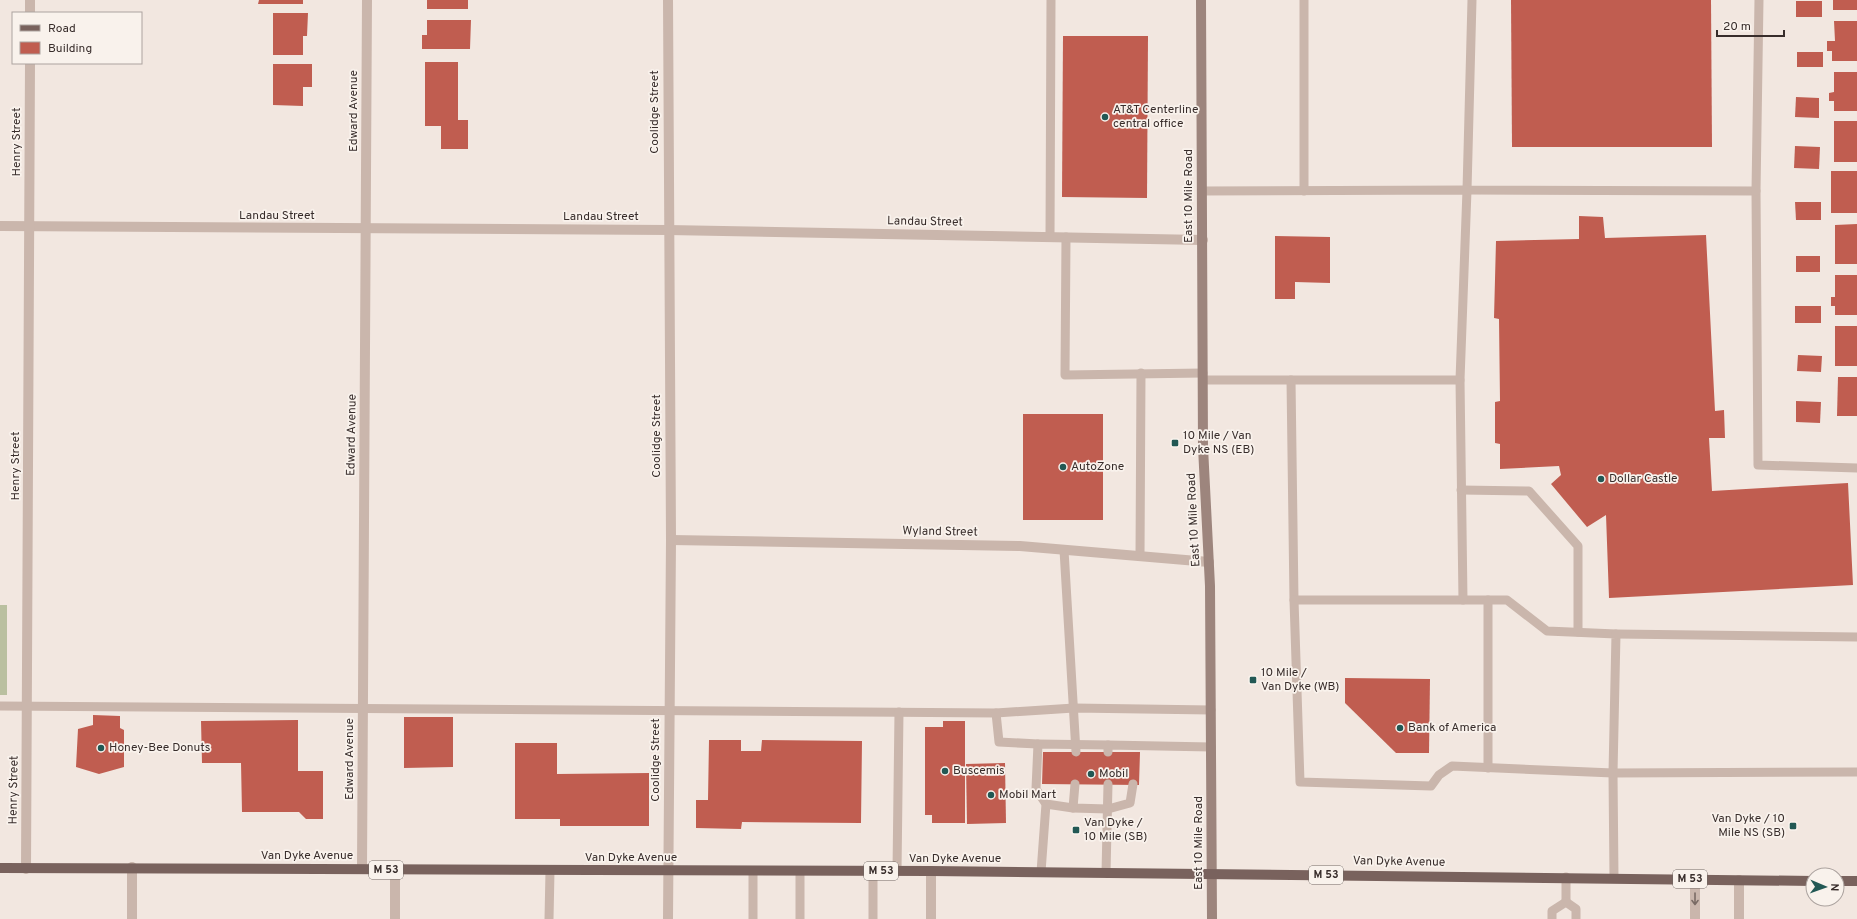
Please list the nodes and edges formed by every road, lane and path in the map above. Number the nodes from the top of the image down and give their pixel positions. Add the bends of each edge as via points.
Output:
1 (30, 0) edge
2 (367, 0) edge
3 (668, 0) edge
4 (1051, 0) edge
5 (1202, 0) edge
6 (1304, 0) edge
7 (1472, 0) edge
8 (1759, 0) edge
9 (30, 12) edge
10 (30, 64) edge
11 (1467, 190) junction
12 (1202, 191) junction
13 (1304, 191) junction
14 (1756, 191) junction
15 (0, 226) edge
16 (31, 226) junction
17 (367, 229) junction
18 (668, 230) junction
19 (1050, 237) junction
20 (1066, 237) junction
21 (1202, 240) junction
22 (1141, 373) junction
23 (1203, 377) junction
24 (1291, 380) junction
25 (1460, 380) junction
26 (1857, 468) edge
27 (1461, 490) junction
28 (671, 540) junction
29 (1064, 550) junction
30 (1140, 556) junction
31 (1209, 562) junction
32 (1294, 600) junction
33 (1463, 600) junction
34 (1488, 600) junction
35 (1578, 632) junction
36 (1616, 634) junction
37 (1857, 637) edge
38 (0, 706) edge
39 (28, 706) junction
40 (1074, 708) junction
41 (363, 709) junction
42 (670, 710) junction
43 (1211, 710) junction
44 (899, 712) junction
45 (996, 713) junction
46 (1038, 744) junction
47 (1211, 747) junction
48 (1076, 748) junction
49 (1488, 768) junction
50 (1857, 772) edge
51 (1613, 773) junction
52 (1075, 784) dead end
53 (1108, 784) dead end
54 (1133, 784) dead end
55 (1046, 804) junction
56 (1073, 808) junction
57 (1108, 809) junction
58 (132, 867) junction
59 (0, 868) edge
60 (26, 869) junction
61 (362, 869) junction
62 (395, 870) junction
63 (550, 871) junction
64 (669, 871) junction
65 (753, 871) junction
66 (800, 871) junction
67 (873, 871) junction
68 (897, 871) junction
69 (932, 871) junction
70 (1041, 872) junction
71 (1106, 873) junction
72 (1212, 874) junction
73 (1566, 877) junction
74 (1614, 878) junction
75 (1695, 879) junction
76 (1740, 880) junction
77 (1805, 880) edge
78 (1845, 881) edge
79 (1857, 881) edge
80 (1566, 902) junction
81 (132, 919) edge
82 (395, 919) edge
83 (549, 919) edge
84 (668, 919) edge
85 (753, 919) edge
86 (800, 919) edge
87 (873, 919) edge
88 (931, 919) edge
89 (1212, 919) edge
90 (1552, 919) edge
91 (1576, 919) edge
92 (1695, 919) edge
93 (1739, 919) edge

1 - 9 street
2 - 17 street, Edward Avenue
3 - 18 street, Coolidge Street
4 - 19 lane
5 - 12 main road, East 10 Mile Road
6 - 13 lane
7 - 11 lane
8 - 14 lane
10 - 16 street, Henry Street
11 - 13 lane
11 - 14 lane
11 - 25 lane
12 - 13 lane
12 - 21 main road, East 10 Mile Road
14 - 26 lane via 1758,465
15 - 16 street, Landau Street
16 - 17 street, Landau Street
16 - 39 street, Henry Street
17 - 18 street, Landau Street
17 - 41 street, Edward Avenue
18 - 19 street, Landau Street
18 - 28 street, Coolidge Street
19 - 20 street, Landau Street
20 - 21 street, Landau Street
20 - 22 lane via 1065,375
21 - 23 main road, East 10 Mile Road
22 - 23 lane
22 - 30 lane
23 - 24 lane
23 - 31 main road, East 10 Mile Road via 1203,447
24 - 25 lane
24 - 32 lane
25 - 27 lane
27 - 33 lane
27 - 35 lane via 1529,491 1578,546
28 - 29 street, Wyland Street via 1020,546
28 - 42 street, Coolidge Street
29 - 30 street, Wyland Street
29 - 40 lane
30 - 31 street, Wyland Street
31 - 43 main road, East 10 Mile Road
32 - 33 lane
32 - 49 lane via 1300,782 1431,786 1439,774 1452,766
33 - 34 lane
34 - 35 lane via 1507,600 1547,631
34 - 49 lane
35 - 36 lane
36 - 37 lane
36 - 51 lane
38 - 39 lane
39 - 41 lane
39 - 60 street, Henry Street
40 - 43 lane
40 - 45 lane
40 - 48 lane
41 - 42 lane
41 - 61 street, Edward Avenue
42 - 44 lane
42 - 64 street, Coolidge Street
43 - 47 main road, East 10 Mile Road
44 - 45 lane
44 - 68 lane
45 - 46 lane via 1000,742
46 - 48 lane
46 - 55 lane via 1036,789
47 - 48 lane
47 - 72 main road, East 10 Mile Road
49 - 51 lane
50 - 51 lane
51 - 74 lane
52 - 56 lane
53 - 57 lane
54 - 57 lane via 1130,803
55 - 56 lane
55 - 70 lane
56 - 57 lane
57 - 71 lane
58 - 60 main road, Van Dyke Avenue / M 53
58 - 61 main road, Van Dyke Avenue / M 53
58 - 81 street
59 - 60 main road, Van Dyke Avenue / M 53
61 - 62 main road, Van Dyke Avenue / M 53
62 - 63 main road, Van Dyke Avenue / M 53
62 - 82 street
63 - 64 main road, Van Dyke Avenue / M 53
63 - 83 lane
64 - 65 main road, Van Dyke Avenue / M 53
64 - 84 street, Coolidge Street
65 - 66 main road, Van Dyke Avenue / M 53
65 - 85 lane
66 - 67 main road, Van Dyke Avenue / M 53
66 - 86 lane
67 - 68 main road, Van Dyke Avenue / M 53
67 - 87 lane
68 - 69 main road, Van Dyke Avenue / M 53
69 - 70 main road, Van Dyke Avenue / M 53
69 - 88 street
70 - 71 main road, Van Dyke Avenue / M 53
71 - 72 main road, Van Dyke Avenue / M 53
72 - 73 main road, Van Dyke Avenue / M 53
72 - 89 main road, East 10 Mile Road
73 - 74 main road, Van Dyke Avenue / M 53
73 - 80 lane
74 - 75 main road, Van Dyke Avenue / M 53
75 - 76 main road, Van Dyke Avenue / M 53
75 -> 92 street
76 - 77 main road, Van Dyke Avenue / M 53
76 - 93 street
78 - 79 main road
80 - 90 lane via 1552,911
80 - 91 lane via 1576,909

